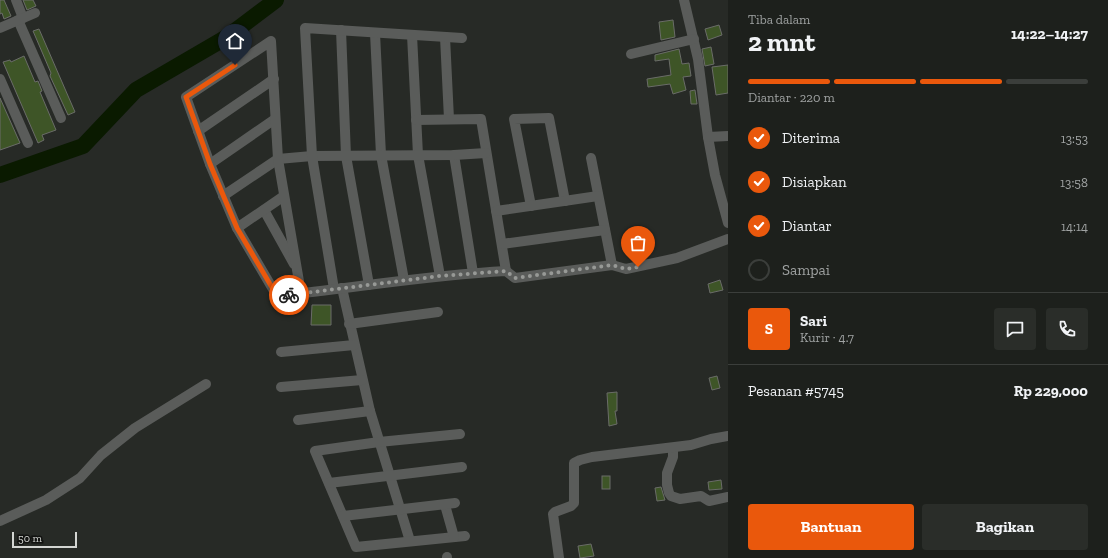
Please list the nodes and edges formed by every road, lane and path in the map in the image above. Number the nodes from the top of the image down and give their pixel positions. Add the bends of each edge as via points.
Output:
1 (16, 0) edge
2 (684, 0) edge
3 (35, 13) dead end
4 (21, 19) junction
5 (0, 28) edge
6 (341, 30) junction
7 (375, 33) junction
8 (412, 35) junction
9 (445, 37) junction
10 (462, 38) dead end
11 (694, 39) junction
12 (631, 54) dead end
13 (0, 79) edge
14 (274, 79) junction
15 (61, 118) dead end
16 (275, 119) junction
17 (449, 119) junction
18 (416, 120) junction
19 (198, 131) junction
20 (728, 136) edge
21 (708, 137) junction
22 (28, 143) dead end
23 (486, 153) junction
24 (381, 155) junction
25 (418, 155) junction
26 (454, 155) junction
27 (312, 156) junction
28 (346, 156) junction
29 (591, 158) dead end
30 (278, 159) junction
31 (210, 164) junction
32 (223, 196) junction
33 (284, 196) junction
34 (598, 196) junction
35 (725, 198) edge
36 (565, 201) junction
37 (531, 206) junction
38 (264, 210) junction
39 (496, 211) junction
40 (728, 223) edge
41 (237, 228) junction
42 (605, 230) junction
43 (728, 239) edge
44 (502, 244) junction
45 (612, 265) junction
46 (298, 271) junction
47 (506, 271) junction
48 (473, 273) junction
49 (440, 276) junction
50 (404, 280) junction
51 (369, 285) junction
52 (338, 289) junction
53 (301, 293) junction
54 (438, 312) dead end
55 (349, 324) junction
56 (354, 345) junction
57 (281, 352) dead end
58 (362, 380) junction
59 (206, 384) dead end
60 (281, 387) dead end
61 (370, 412) junction
62 (298, 420) dead end
63 (460, 434) dead end
64 (728, 436) edge
65 (379, 442) junction
66 (673, 448) junction
67 (462, 467) dead end
68 (390, 476) junction
69 (329, 483) junction
70 (728, 497) edge
71 (455, 503) dead end
72 (444, 505) junction
73 (400, 510) junction
74 (343, 516) junction
75 (0, 521) edge
76 (465, 536) dead end
77 (454, 537) junction
78 (410, 541) junction
79 (559, 558) edge

1 - 4 street
2 - 11 street
3 - 4 street
4 - 5 street
4 - 15 street
6 - 7 street
6 - 27 street via 305,28
6 - 28 street
7 - 8 street
7 - 24 street
8 - 9 street
8 - 18 street
9 - 10 street
9 - 17 street
11 - 12 street
11 - 21 street
13 - 22 street
14 - 16 street
14 - 19 street
14 - 19 street via 271,41 186,97
16 - 30 street
16 - 31 street
17 - 18 street
17 - 23 street via 481,119
18 - 25 street
19 - 31 street
20 - 21 street
21 - 35 street via 715,175
23 - 26 street
23 - 39 street
24 - 25 street
24 - 28 street
24 - 50 street
25 - 26 street
25 - 49 street
26 - 48 street
27 - 28 street
27 - 30 street
27 - 52 street
28 - 51 street
29 - 34 street
30 - 32 street
30 - 33 street
31 - 32 street
32 - 41 street
33 - 38 street
33 - 46 street
34 - 36 street
34 - 42 street
35 - 40 street
36 - 37 street
36 - 37 street via 549,118 514,119
37 - 39 street
38 - 41 street
38 - 46 street
39 - 44 street
41 - 53 street via 277,296
42 - 44 street
42 - 45 street
43 - 45 street via 677,258 626,269
44 - 47 street
45 - 47 street via 515,278
46 - 53 street
47 - 48 street
48 - 49 street
49 - 50 street
50 - 51 street
51 - 52 street
52 - 53 street
52 - 55 street
54 - 55 street
55 - 56 street
56 - 57 street
56 - 58 street
58 - 60 street
58 - 61 street
59 - 75 street via 136,428 102,455 80,478 46,500
61 - 62 street
61 - 65 street
63 - 65 street
64 - 66 street
65 - 68 street
65 - 69 street via 315,451
66 - 70 street via 673,457 667,473 668,493 671,496 680,499 700,496 709,501
66 - 79 street via 592,458 574,463 574,503 553,514
67 - 68 street
68 - 69 street
68 - 73 street
69 - 74 street
71 - 72 street
72 - 73 street
72 - 77 street
73 - 74 street
73 - 78 street
74 - 78 street via 356,547
76 - 77 street
77 - 78 street

